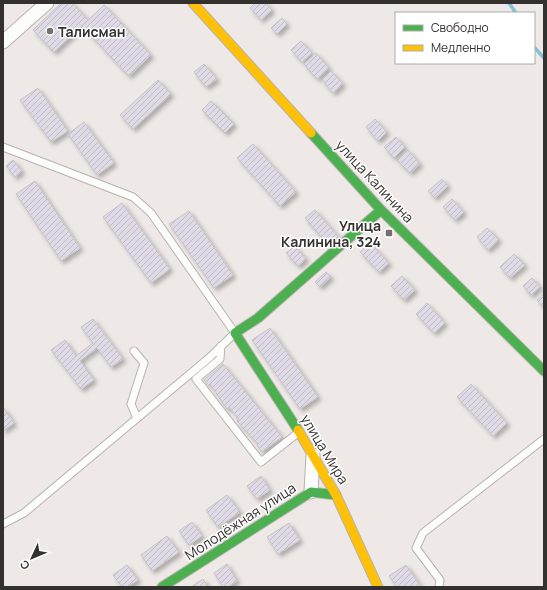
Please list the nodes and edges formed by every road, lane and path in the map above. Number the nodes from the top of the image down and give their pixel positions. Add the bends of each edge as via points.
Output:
1 (47, 3) edge
2 (193, 3) edge
3 (3, 42) edge
4 (3, 147) edge
5 (381, 210) junction
6 (235, 333) junction
7 (222, 346) junction
8 (134, 350) dead end
9 (544, 371) edge
10 (137, 418) junction
11 (299, 432) junction
12 (544, 439) edge
13 (313, 454) junction
14 (311, 492) junction
15 (336, 494) junction
16 (3, 524) edge
17 (162, 587) edge
18 (378, 587) edge
19 (439, 587) edge

1 - 3 street
2 - 5 street, улица Калинина
4 - 6 lane via 133,197 151,213
5 - 6 street via 258,318
5 - 9 street, улица Калинина
6 - 7 lane
6 - 11 street, улица Мира
7 - 10 lane
7 - 11 lane via 220,359 196,379 261,462
8 - 10 lane via 144,363 131,404
10 - 16 lane via 24,512
11 - 13 street, улица Мира
12 - 19 lane via 423,532 416,548 440,580
13 - 14 street
13 - 15 street, улица Мира
14 - 15 street, Молодёжная улица
14 - 17 street, Молодёжная улица
15 - 18 street, улица Мира

